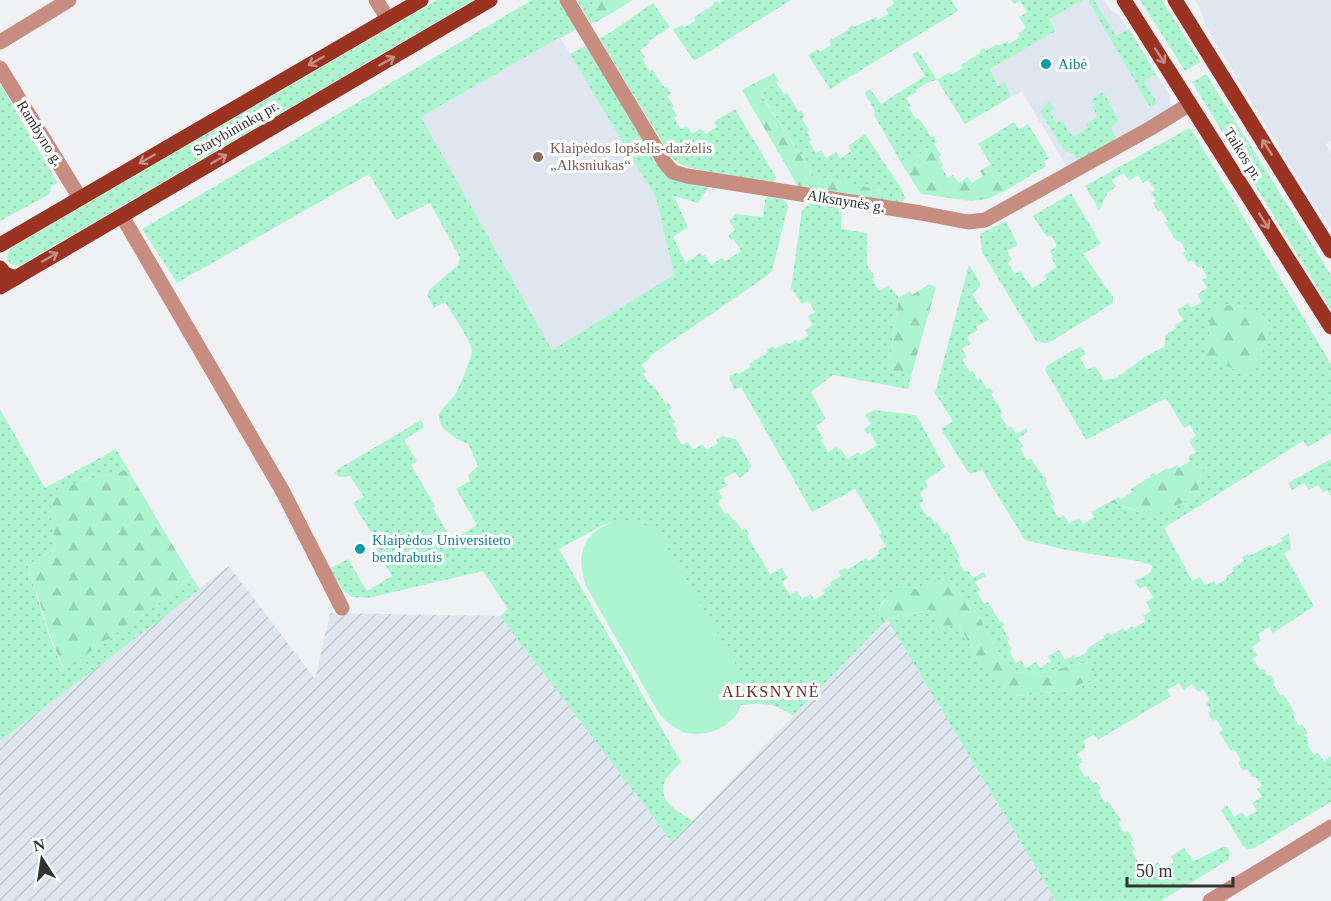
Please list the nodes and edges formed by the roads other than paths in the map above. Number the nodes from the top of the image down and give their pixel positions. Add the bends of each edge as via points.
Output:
1 (69, 0) edge
2 (376, 0) edge
3 (421, 0) edge
4 (490, 0) edge
5 (567, 0) edge
6 (1124, 0) edge
7 (1175, 0) edge
8 (388, 19) junction
9 (0, 42) edge
10 (0, 68) edge
11 (1190, 104) junction
12 (80, 198) junction
13 (122, 216) junction
14 (0, 245) edge
15 (1331, 251) edge
16 (0, 268) edge
17 (16, 278) junction
18 (0, 287) edge
19 (1331, 327) edge
20 (342, 608) dead end
21 (1331, 827) edge
22 (1210, 901) edge

1 - 9 street
2 - 8 street
3 - 8 main road, Statybininkų pr.
13 -> 4 main road, Statybininkų pr.
5 - 11 street, Alksnynės g. via 664,163 673,172 687,176 968,222 985,220
6 -> 11 main road, Taikos pr.
15 -> 7 main road, Taikos pr.
8 -> 12 main road, Statybininkų pr.
10 - 12 street, Rambyno g.
11 -> 19 main road, Taikos pr.
12 - 14 main road, Statybininkų pr.
17 -> 13 main road, Statybininkų pr.
13 - 20 street via 282,490
16 - 17 main road
17 - 18 main road, Statybininkų pr.
21 - 22 street

